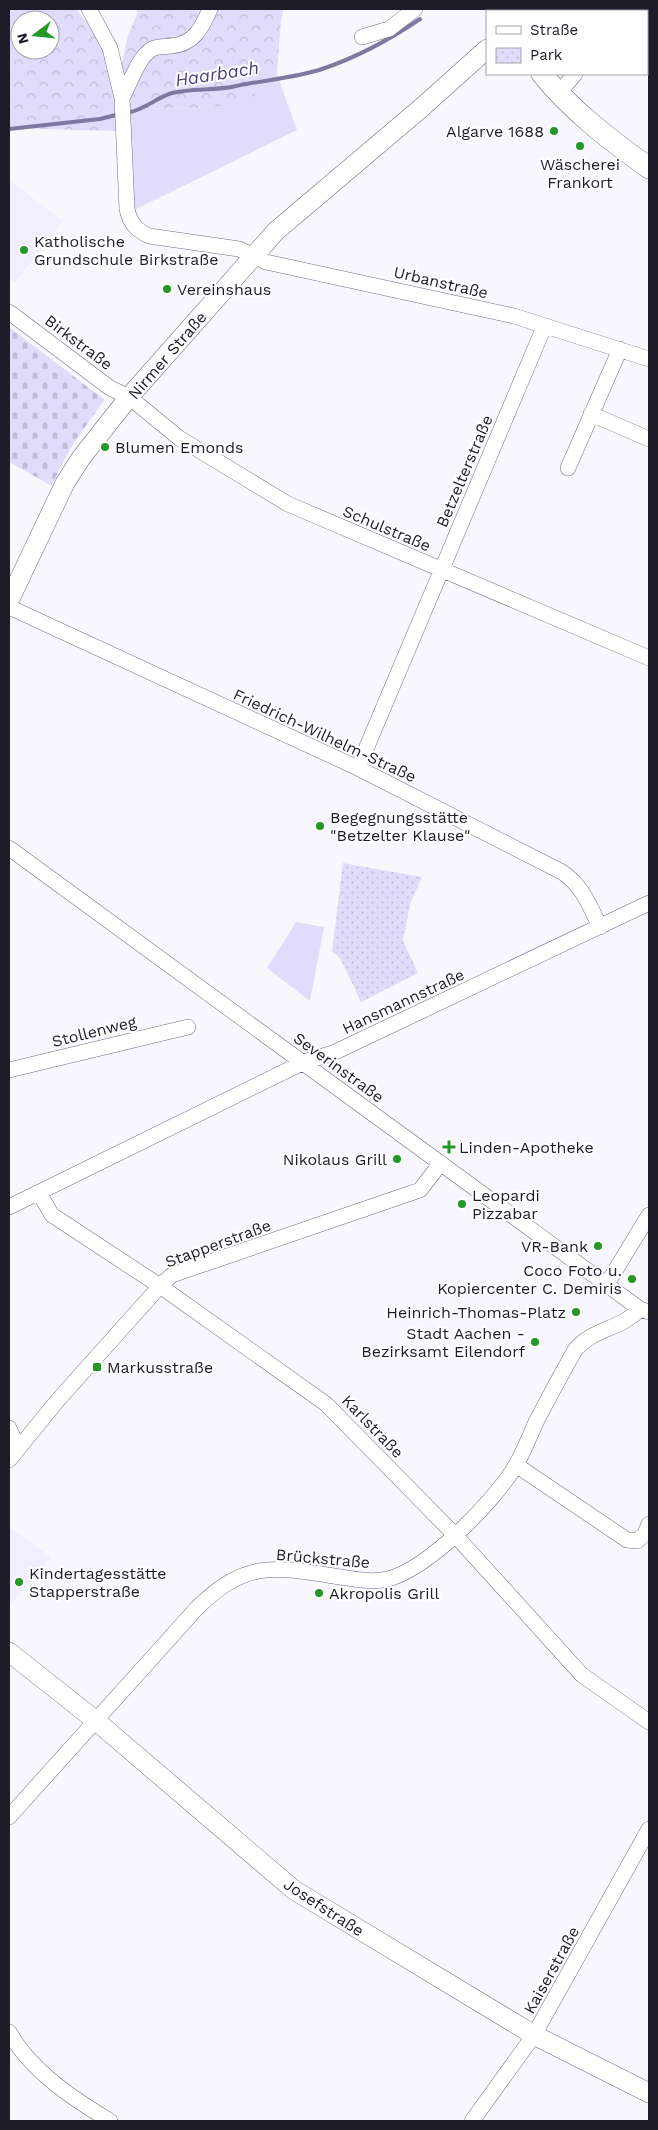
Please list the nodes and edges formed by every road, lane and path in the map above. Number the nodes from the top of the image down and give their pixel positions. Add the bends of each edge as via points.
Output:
1 (89, 9) edge
2 (210, 9) edge
3 (415, 9) edge
4 (362, 37) dead end
5 (486, 50) edge
6 (543, 75) edge
7 (574, 75) edge
8 (558, 94) junction
9 (123, 109) junction
10 (649, 168) edge
11 (252, 257) junction
12 (9, 312) edge
13 (544, 327) junction
14 (620, 349) junction
15 (649, 359) edge
16 (130, 397) junction
17 (591, 414) junction
18 (649, 440) edge
19 (568, 468) dead end
20 (441, 570) junction
21 (9, 601) edge
22 (9, 607) edge
23 (649, 658) edge
24 (358, 768) junction
25 (9, 848) edge
26 (649, 903) edge
27 (600, 927) junction
28 (188, 1027) dead end
29 (304, 1062) junction
30 (9, 1070) edge
31 (441, 1164) junction
32 (39, 1193) junction
33 (9, 1207) edge
34 (649, 1215) edge
35 (607, 1284) junction
36 (160, 1286) junction
37 (644, 1311) edge
38 (9, 1428) edge
39 (18, 1448) junction
40 (9, 1460) edge
41 (516, 1465) junction
42 (649, 1524) edge
43 (455, 1535) junction
44 (9, 1652) edge
45 (95, 1720) junction
46 (649, 1722) edge
47 (9, 1817) edge
48 (649, 1829) edge
49 (9, 2032) edge
50 (534, 2035) junction
51 (649, 2093) edge
52 (110, 2121) edge
53 (472, 2121) edge

1 - 9 street via 110,48
2 - 9 street via 203,27 192,39 182,45 153,48 145,55
3 - 4 street via 389,29
5 - 11 street, Nirmer Straße via 276,231
6 - 8 main road
7 - 8 street
8 - 10 main road via 613,142
9 - 11 street, Urbanstraße via 127,208 137,230 149,236 239,249
11 - 13 street, Urbanstraße via 514,316
11 - 16 street, Nirmer Straße
12 - 16 street, Birkstraße via 110,388
13 - 14 street, Urbanstraße
13 - 20 street, Betzelterstraße
14 - 15 street, Urbanstraße
14 - 17 street
16 - 20 street, Schulstraße via 179,438 288,504
16 - 21 street, Nirmer Straße via 65,483
17 - 18 street
17 - 19 street
20 - 23 street, Schulstraße
20 - 24 street, Betzelterstraße
22 - 24 street, Friedrich-Wilhelm-Straße
24 - 27 street, Friedrich-Wilhelm-Straße via 575,880
25 - 29 street, Severinstraße
26 - 27 street, Hansmannstraße
27 - 29 street, Hansmannstraße via 333,1053
28 - 30 street, Stollenweg
29 - 31 street, Severinstraße
29 - 32 street, Hansmannstraße
31 - 35 street, Severinstraße
31 - 36 street, Stapperstraße via 420,1190 172,1276
32 - 33 street, Hansmannstraße
32 - 36 street, Karlstraße via 52,1215
34 - 35 street
35 - 37 street, Severinstraße
36 - 39 street, Stapperstraße
36 - 43 street, Karlstraße via 326,1404
37 - 41 street, Brückstraße via 590,1336 574,1350
38 - 39 street
39 - 40 street, Stapperstraße
41 - 42 street via 627,1540 637,1541
41 - 43 street, Brückstraße
43 - 45 street, Brückstraße via 408,1571 388,1579 368,1581 280,1570 236,1577 197,1608
43 - 46 street, Karlstraße via 582,1675
44 - 45 street, Josefstraße
45 - 47 street, Brückstraße
45 - 50 street, Josefstraße via 294,1890
48 - 50 street, Kaiserstraße
49 - 52 street via 40,2071
50 - 51 street, Josefstraße
50 - 53 street, Kaiserstraße

